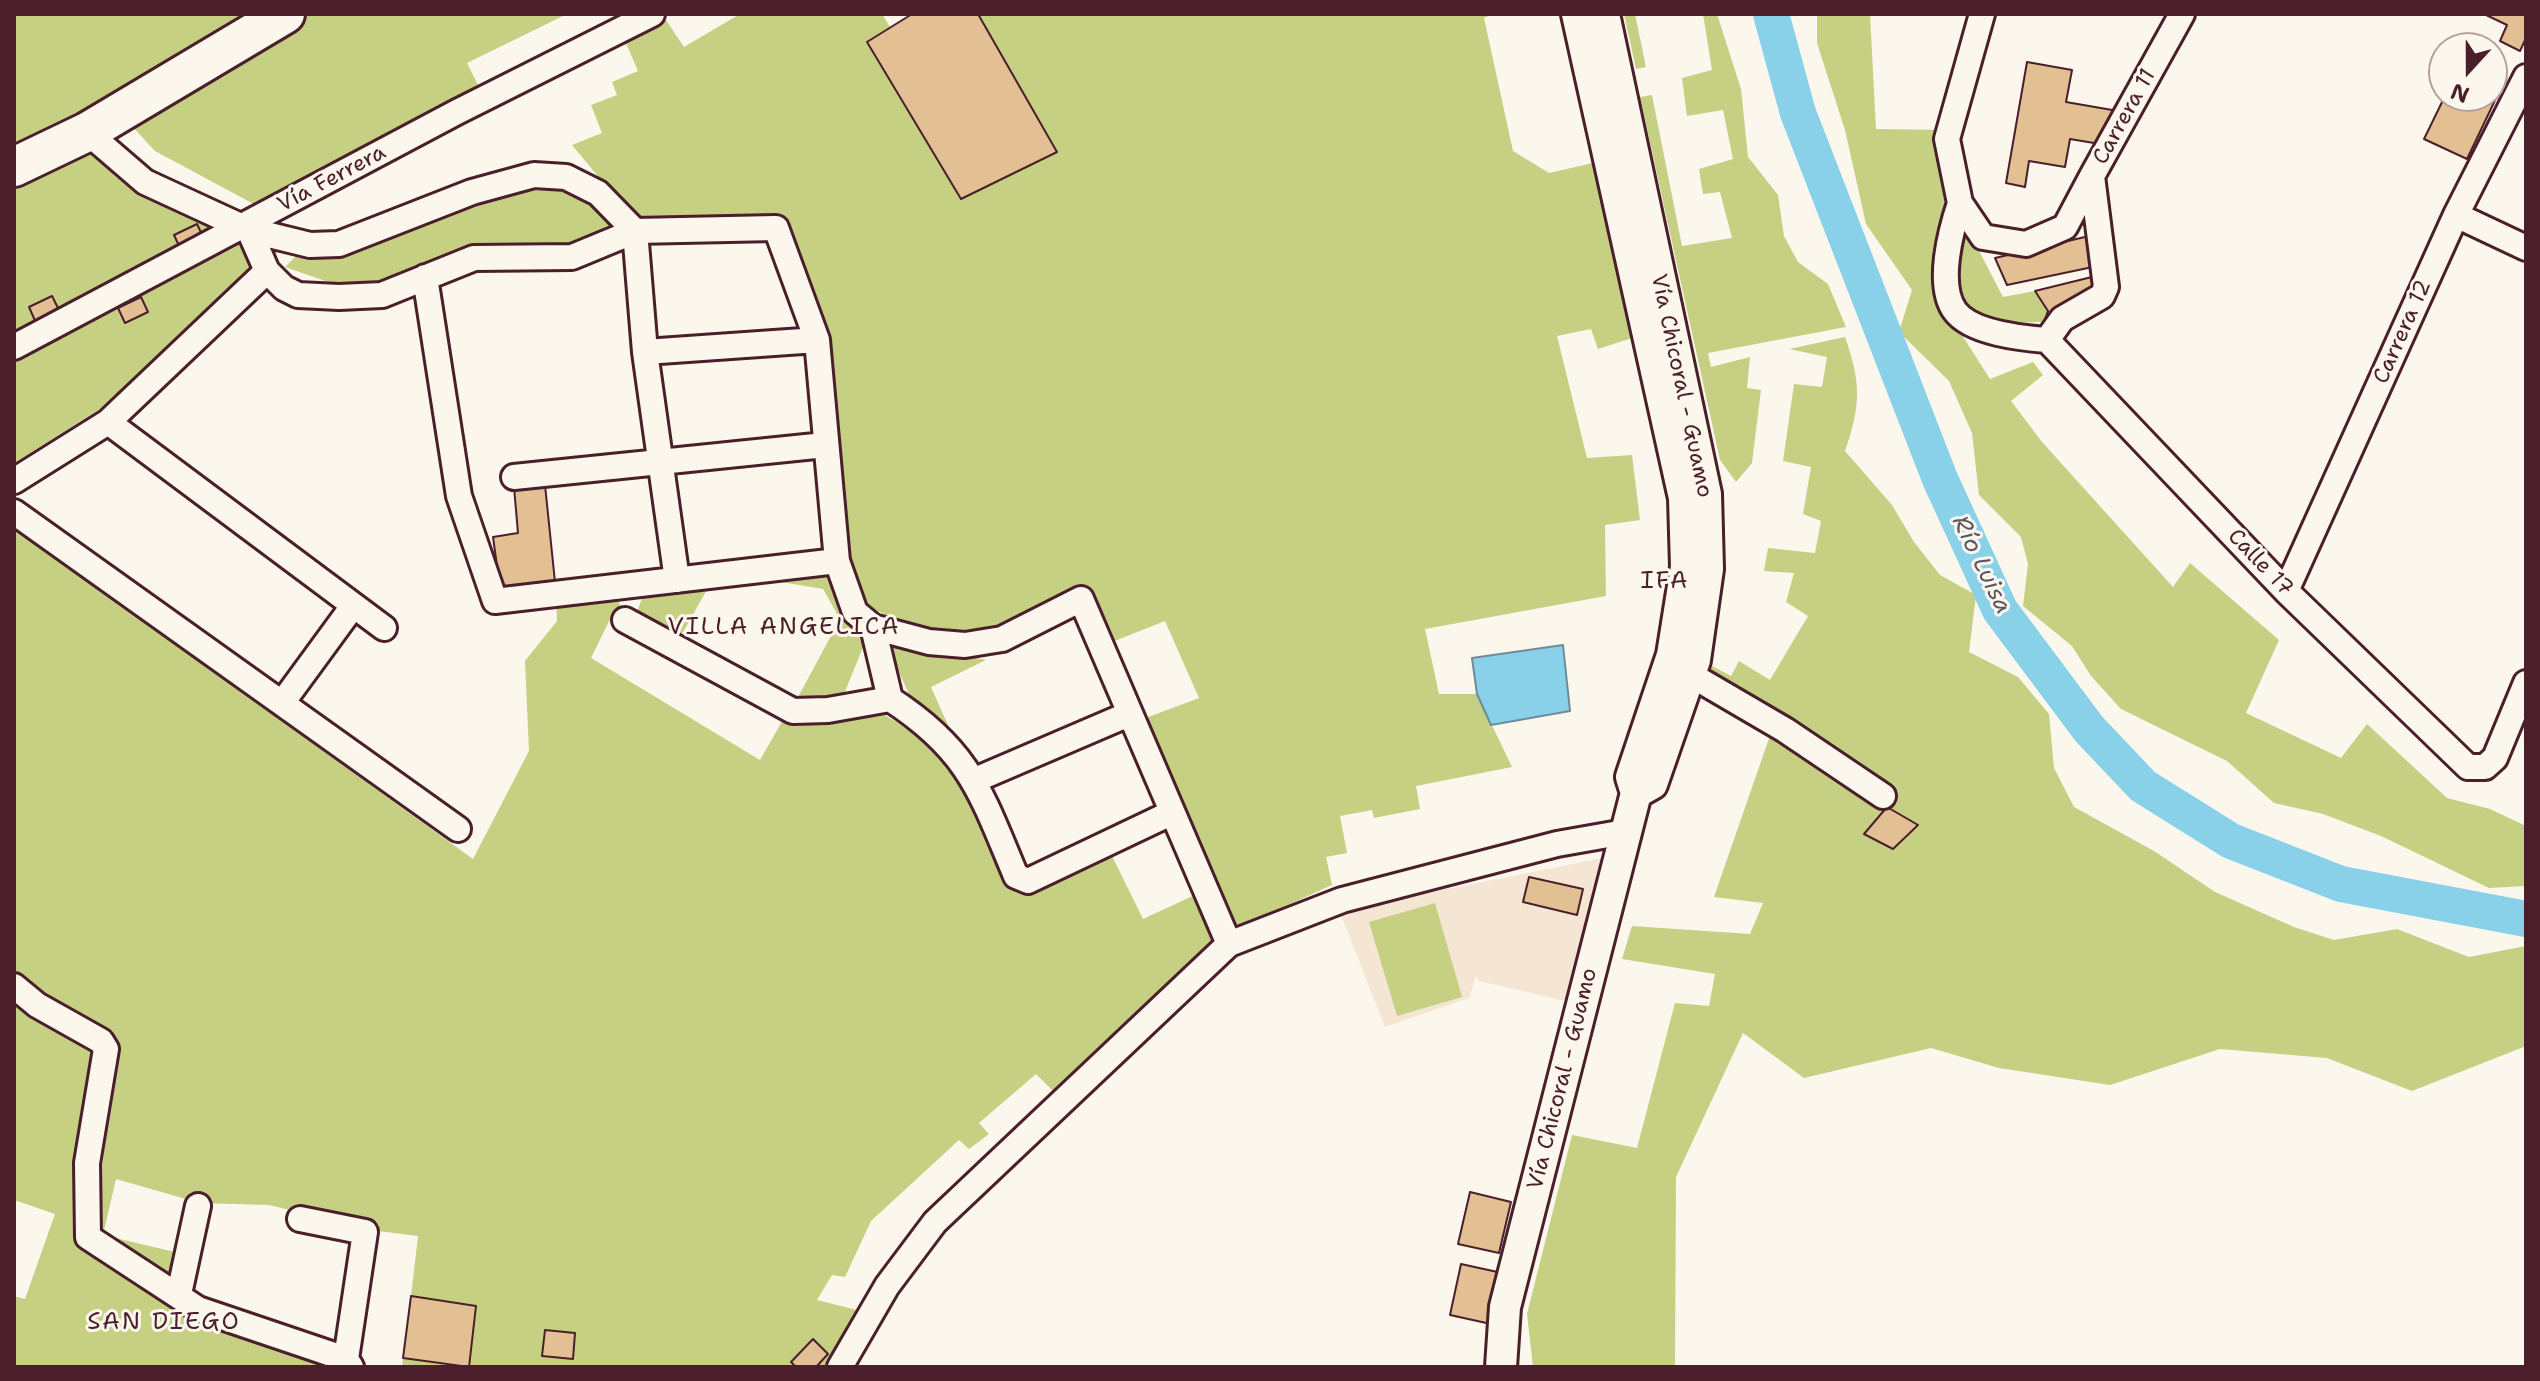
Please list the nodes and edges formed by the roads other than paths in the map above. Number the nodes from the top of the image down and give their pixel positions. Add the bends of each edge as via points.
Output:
1 (285, 14) edge
2 (652, 14) edge
3 (1577, 14) edge
4 (1604, 14) edge
5 (1982, 14) edge
6 (2182, 14) edge
7 (2526, 77) edge
8 (1607, 97) junction
9 (87, 132) junction
10 (14, 167) edge
11 (2092, 176) junction
12 (1960, 203) junction
13 (2456, 215) junction
14 (245, 229) junction
15 (635, 231) junction
16 (2526, 248) edge
17 (267, 271) junction
18 (425, 277) junction
19 (817, 340) junction
20 (2047, 340) junction
21 (14, 347) edge
22 (645, 352) junction
23 (108, 422) junction
24 (825, 445) junction
25 (660, 462) junction
26 (514, 477) dead end
27 (14, 481) edge
28 (14, 512) edge
29 (837, 561) junction
30 (677, 580) junction
31 (2286, 591) junction
32 (353, 606) junction
33 (625, 620) dead end
34 (873, 627) junction
35 (384, 628) dead end
36 (1686, 664) junction
37 (2526, 683) edge
38 (890, 699) junction
39 (282, 703) junction
40 (1129, 714) junction
41 (975, 780) junction
42 (1883, 796) dead end
43 (1171, 813) junction
44 (458, 829) dead end
45 (1625, 832) junction
46 (1229, 944) junction
47 (14, 986) edge
48 (198, 1206) dead end
49 (300, 1219) dead end
50 (179, 1294) junction
51 (349, 1363) edge
52 (840, 1367) edge
53 (1501, 1367) edge

1 - 9 main road
2 - 14 street, Vía Ferrera via 457,112
3 - 8 street, Vía Chicoral - Guamo
4 - 8 street, Vía Chicoral - Guamo
5 - 12 street via 1947,139
6 - 11 street, Carrera 11
7 - 13 street, Carrera 12
8 - 36 street, Vía Chicoral - Guamo via 1682,439 1706,494 1708,569
9 - 10 main road
9 - 14 street via 145,182
11 - 12 street via 2065,227 2026,244 1983,237
11 - 20 street, Carrera 11 via 2106,287 2102,296 2062,319
12 - 20 street via 1949,237 1946,281 1954,311 1972,324 2011,337
13 - 16 street
13 - 31 street, Carrera 12
14 - 15 street via 310,245 339,244 472,192 534,175 566,177 598,193
14 - 17 street
14 - 21 street, Vía Ferrera
15 - 18 street via 572,257 474,258
15 - 19 street via 776,228
15 - 22 street
17 - 18 street via 298,295 382,295
17 - 23 street
18 - 30 street via 459,496 495,601
19 - 22 street
19 - 24 street
20 - 31 street, Calle 17
22 - 25 street
23 - 27 street
23 - 32 street
24 - 25 street
24 - 29 street
25 - 26 street
25 - 30 street
28 - 39 street
29 - 30 street
29 - 34 street via 855,612
31 - 37 street, Calle 17 via 2468,767 2485,767 2495,758
32 - 35 street
32 - 39 street
33 - 38 street via 793,711
34 - 38 street
34 - 40 street via 965,645 1002,639 1081,599
36 - 42 street
36 - 45 street, Vía Chicoral - Guamo via 1652,784 1636,793
38 - 41 street via 921,719
39 - 44 street
40 - 41 street
40 - 43 street
41 - 43 street via 1016,876 1028,881
43 - 46 street
45 - 46 street via 1557,844 1342,900
45 - 53 street, Vía Chicoral - Guamo via 1505,1307
46 - 52 street via 935,1222 887,1286
47 - 50 street via 106,1049 87,1163 88,1237
48 - 50 street
49 - 51 street via 365,1232
50 - 51 street via 198,1309

